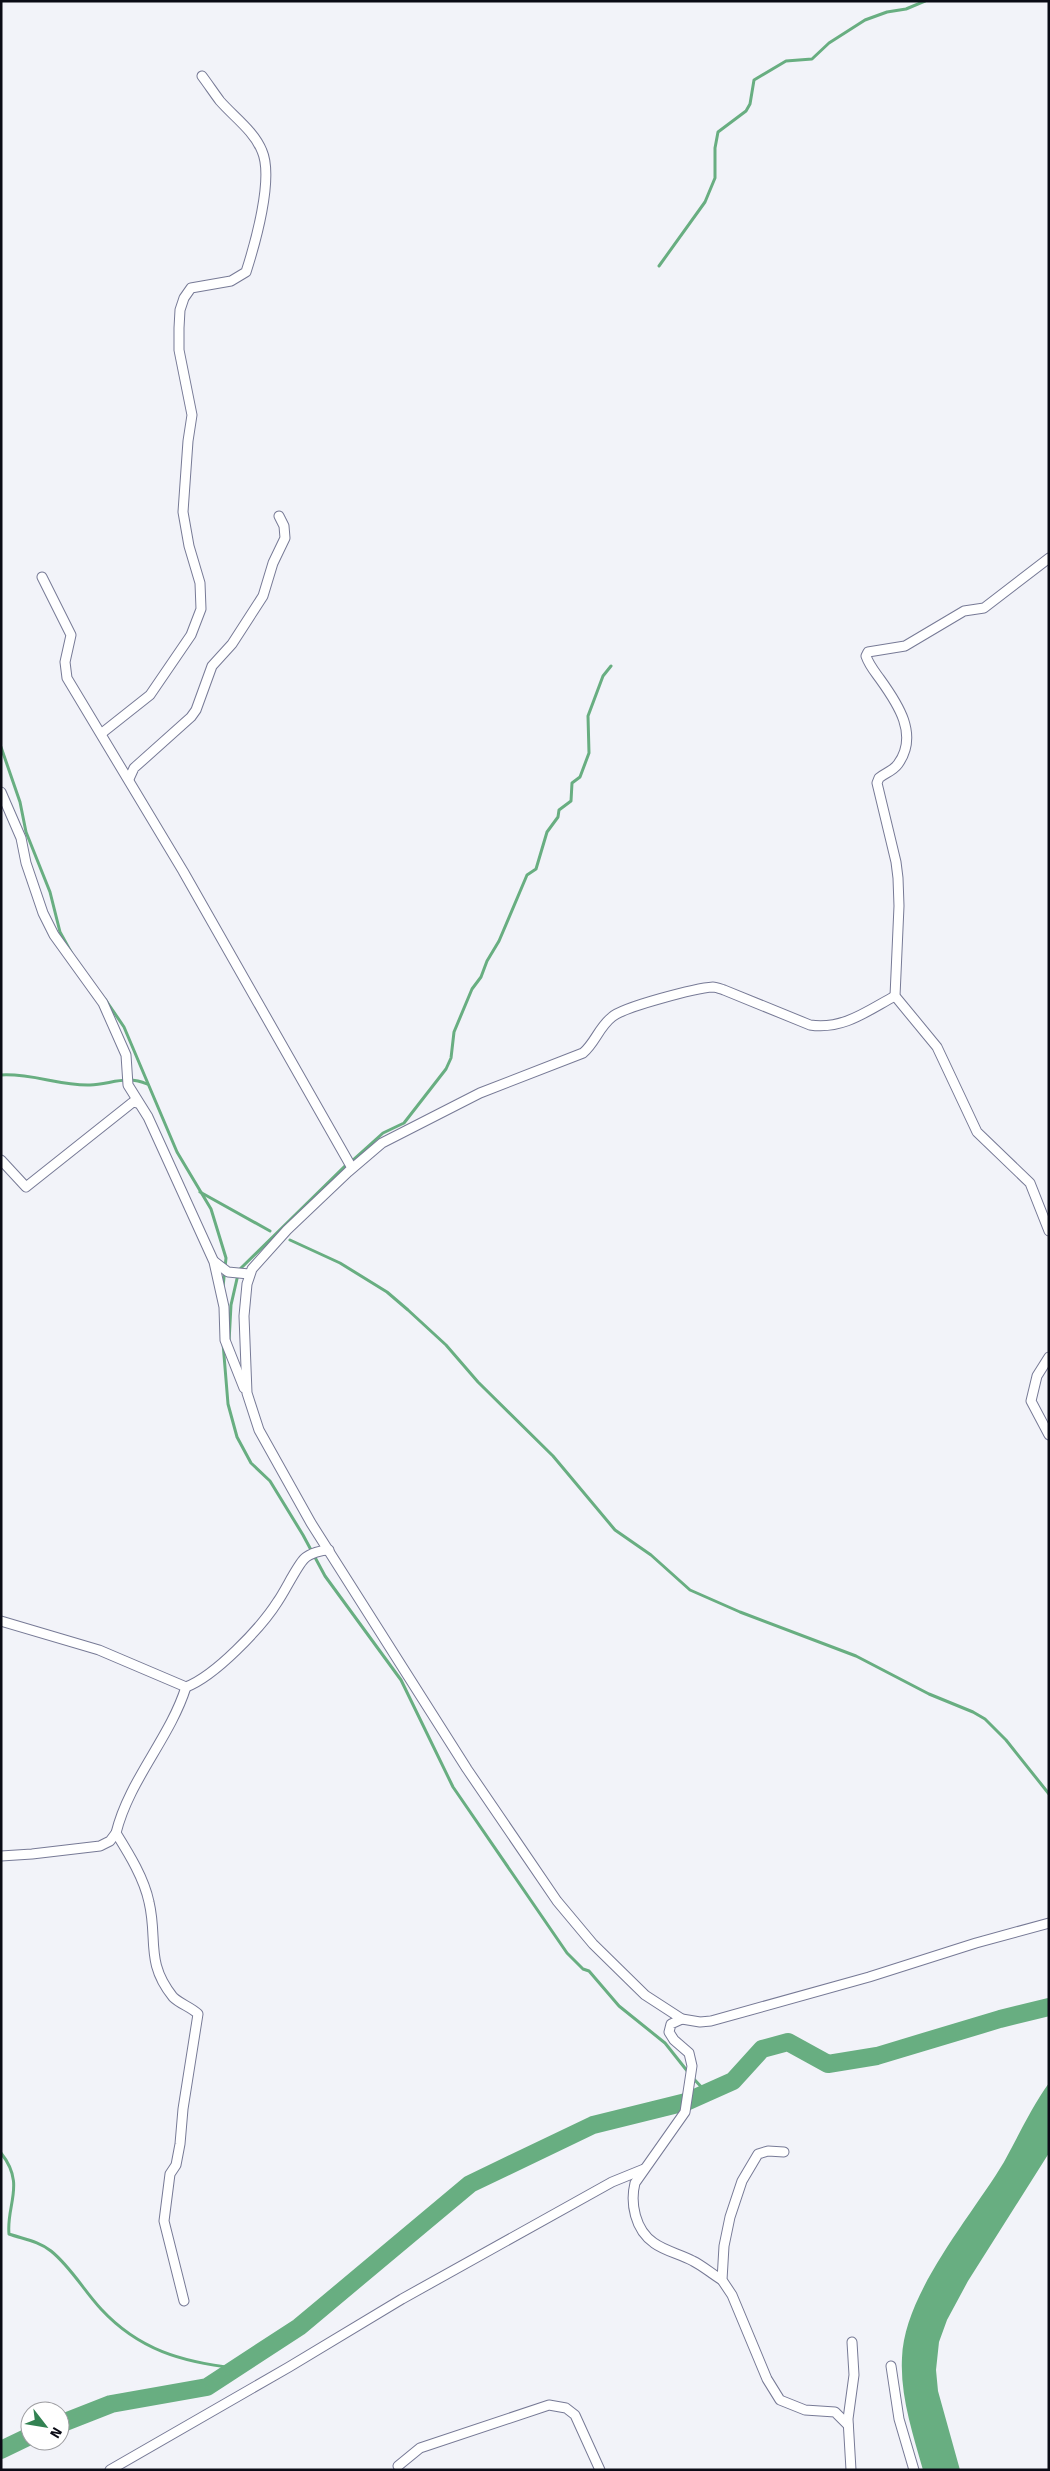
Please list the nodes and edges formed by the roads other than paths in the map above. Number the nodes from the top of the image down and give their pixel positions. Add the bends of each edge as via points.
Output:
1 (202, 76) dead end
2 (279, 516) dead end
3 (1049, 558) edge
4 (42, 577) dead end
5 (102, 733) junction
6 (129, 779) junction
7 (1, 792) edge
8 (895, 996) junction
9 (138, 1103) junction
10 (1, 1160) edge
11 (352, 1168) junction
12 (1049, 1231) edge
13 (214, 1262) junction
14 (249, 1274) junction
15 (1049, 1357) edge
16 (247, 1394) junction
17 (1049, 1436) edge
18 (329, 1550) junction
19 (1, 1621) edge
20 (186, 1686) junction
21 (116, 1833) junction
22 (1, 1856) edge
23 (1049, 1923) edge
24 (682, 2019) junction
25 (784, 2152) dead end
26 (644, 2169) junction
27 (722, 2280) junction
28 (184, 2301) dead end
29 (852, 2342) dead end
30 (891, 2366) dead end
31 (848, 2425) junction
32 (398, 2466) dead end
33 (110, 2470) edge
34 (600, 2470) edge
35 (851, 2470) edge
36 (914, 2470) edge

1 - 5 street via 254,138 266,164 261,211 246,272 231,282 191,288 180,310 179,350 192,415 183,512 200,583 201,609 191,635 150,695
2 - 6 street via 285,531 283,546 273,563 264,596 232,644 212,666 191,717 134,768
3 - 8 street via 984,608 964,611 905,646 868,652 866,656 897,705 908,733 900,760 877,783 898,878
4 - 5 street via 71,635 64,662 67,678
5 - 6 street
6 - 11 street
7 - 9 street via 21,838 43,913 54,935 104,1003 126,1055 128,1085
8 - 11 street via 836,1026 824,1027 810,1025 714,987 617,1013 604,1024 583,1053 510,1080 432,1116 382,1143
8 - 12 street via 937,1047 977,1132 1030,1183
9 - 10 street via 133,1102 26,1186
9 - 13 street via 148,1117
11 - 14 street via 287,1230
13 - 14 street via 228,1272
13 - 16 street via 224,1307 225,1340
14 - 16 street via 244,1308
15 - 17 street via 1037,1376 1031,1401
16 - 18 street via 268,1447
18 - 20 street via 304,1558 276,1605 257,1629 204,1678
18 - 24 street via 467,1769 557,1902 645,1995
19 - 20 street via 91,1648
20 - 21 street
21 - 22 street via 100,1846
21 - 28 street via 149,1901 156,1969 173,1997 198,2014 180,2144 176,2165 170,2174 164,2221
23 - 24 street via 711,2021
24 - 26 street via 671,2024 669,2032 689,2053 692,2066 684,2112
25 - 27 street via 758,2154 742,2181 724,2246
26 - 27 street via 632,2194 638,2222 647,2237
26 - 33 street via 612,2182 402,2298
27 - 31 street via 732,2295 767,2379 780,2400 806,2410 835,2412
29 - 31 street via 854,2375
30 - 36 street via 899,2419
31 - 35 street
32 - 34 street via 420,2448 549,2405 566,2408 575,2415

